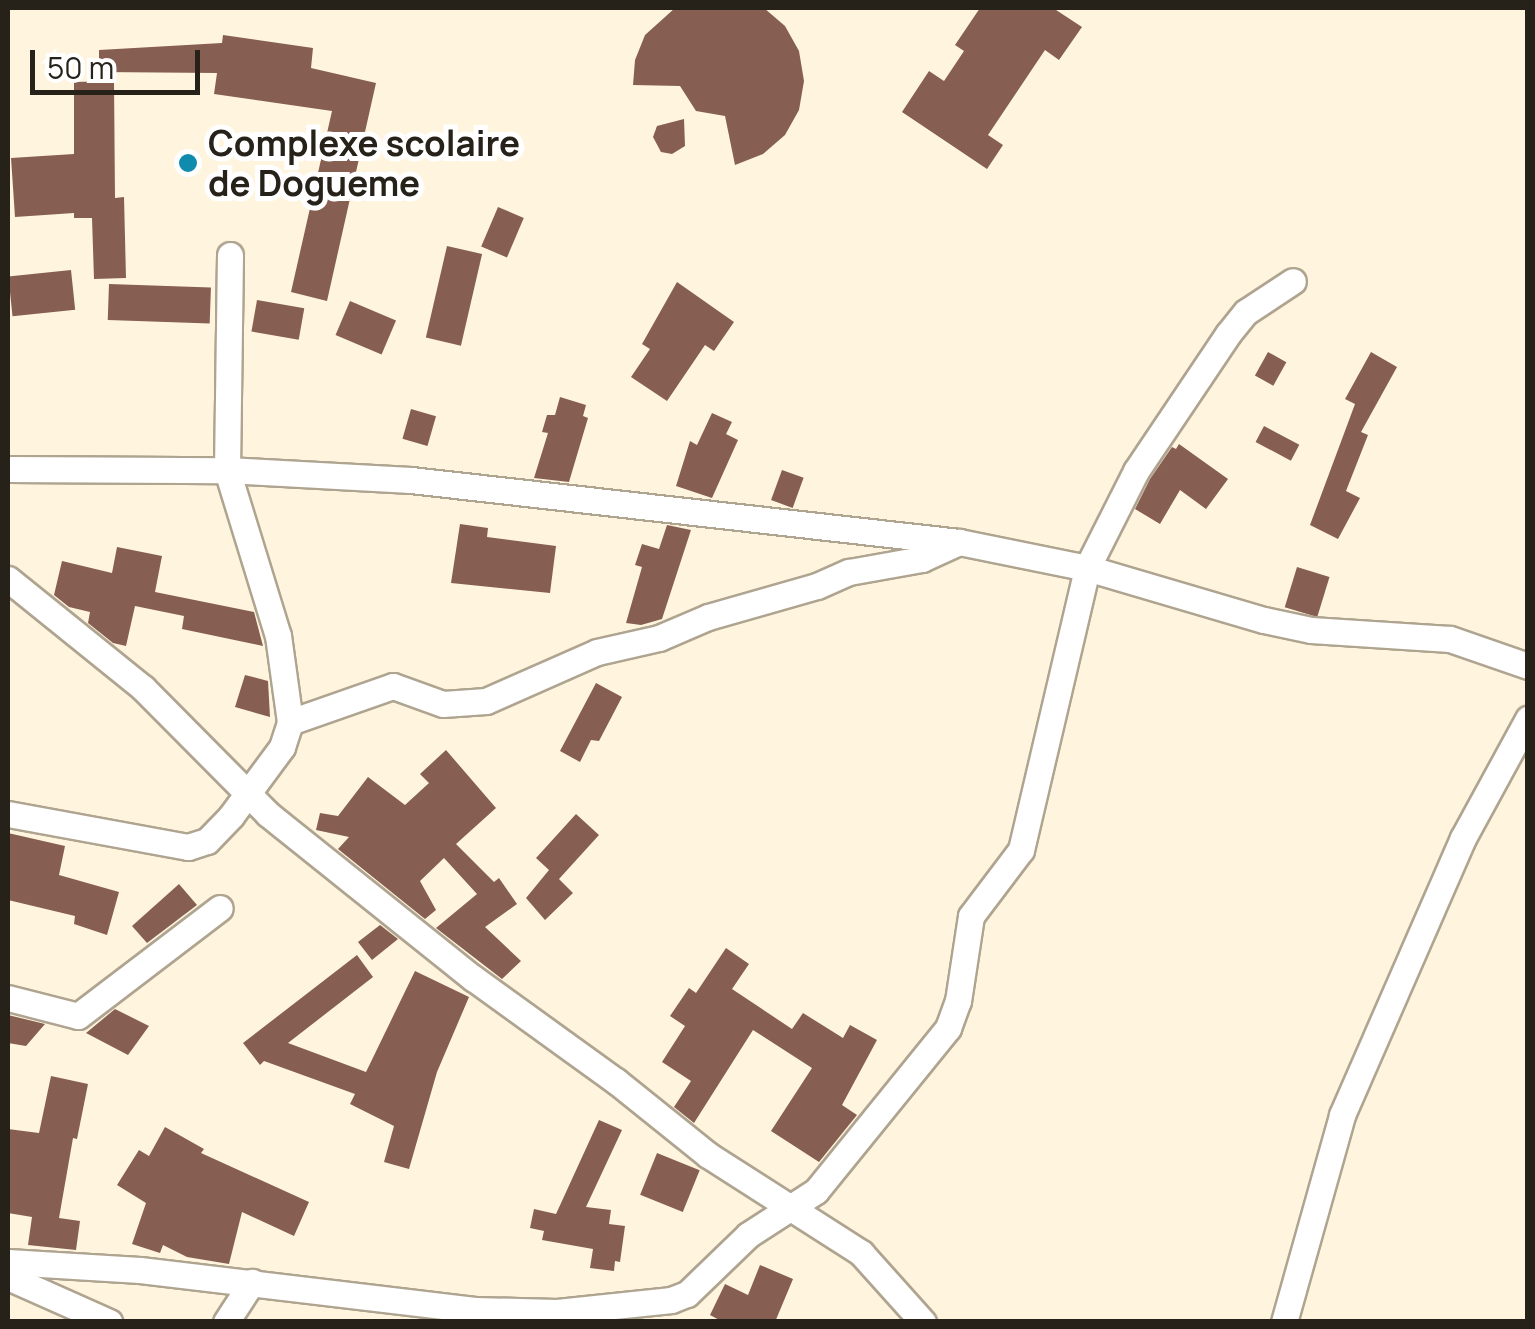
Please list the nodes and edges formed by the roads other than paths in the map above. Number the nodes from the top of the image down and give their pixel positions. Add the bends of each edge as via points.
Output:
1 (230, 256) dead end
2 (1292, 281) dead end
3 (8, 469) edge
4 (227, 470) junction
5 (960, 542) junction
6 (1088, 568) junction
7 (8, 580) edge
8 (1528, 666) edge
9 (1528, 718) edge
10 (290, 722) junction
11 (249, 796) junction
12 (8, 814) edge
13 (220, 908) dead end
14 (8, 998) edge
15 (791, 1210) junction
16 (8, 1262) edge
17 (8, 1277) edge
18 (252, 1282) junction
19 (376, 1311) edge
20 (109, 1322) edge
21 (226, 1322) edge
22 (922, 1322) edge
23 (1284, 1322) edge

1 - 4 street
2 - 6 street via 1246,312 1228,334 1136,472
3 - 4 street
4 - 5 street via 412,480
4 - 10 street via 272,610
5 - 6 street
5 - 10 street via 922,559 849,572 659,638 597,652 486,701 444,704 393,686
6 - 8 street via 1264,620 1330,632 1450,639
6 - 15 street via 1021,850 971,916 948,1028 840,1166
7 - 11 street via 143,688
9 - 23 street via 1463,838 1356,1080
10 - 11 street via 282,748
11 - 12 street via 207,841 188,847
11 - 15 street via 473,978
13 - 14 street via 78,1016
15 - 19 street via 748,1235 671,1300 557,1312
15 - 22 street via 861,1253
16 - 18 street
17 - 20 street
18 - 19 street
18 - 21 street

